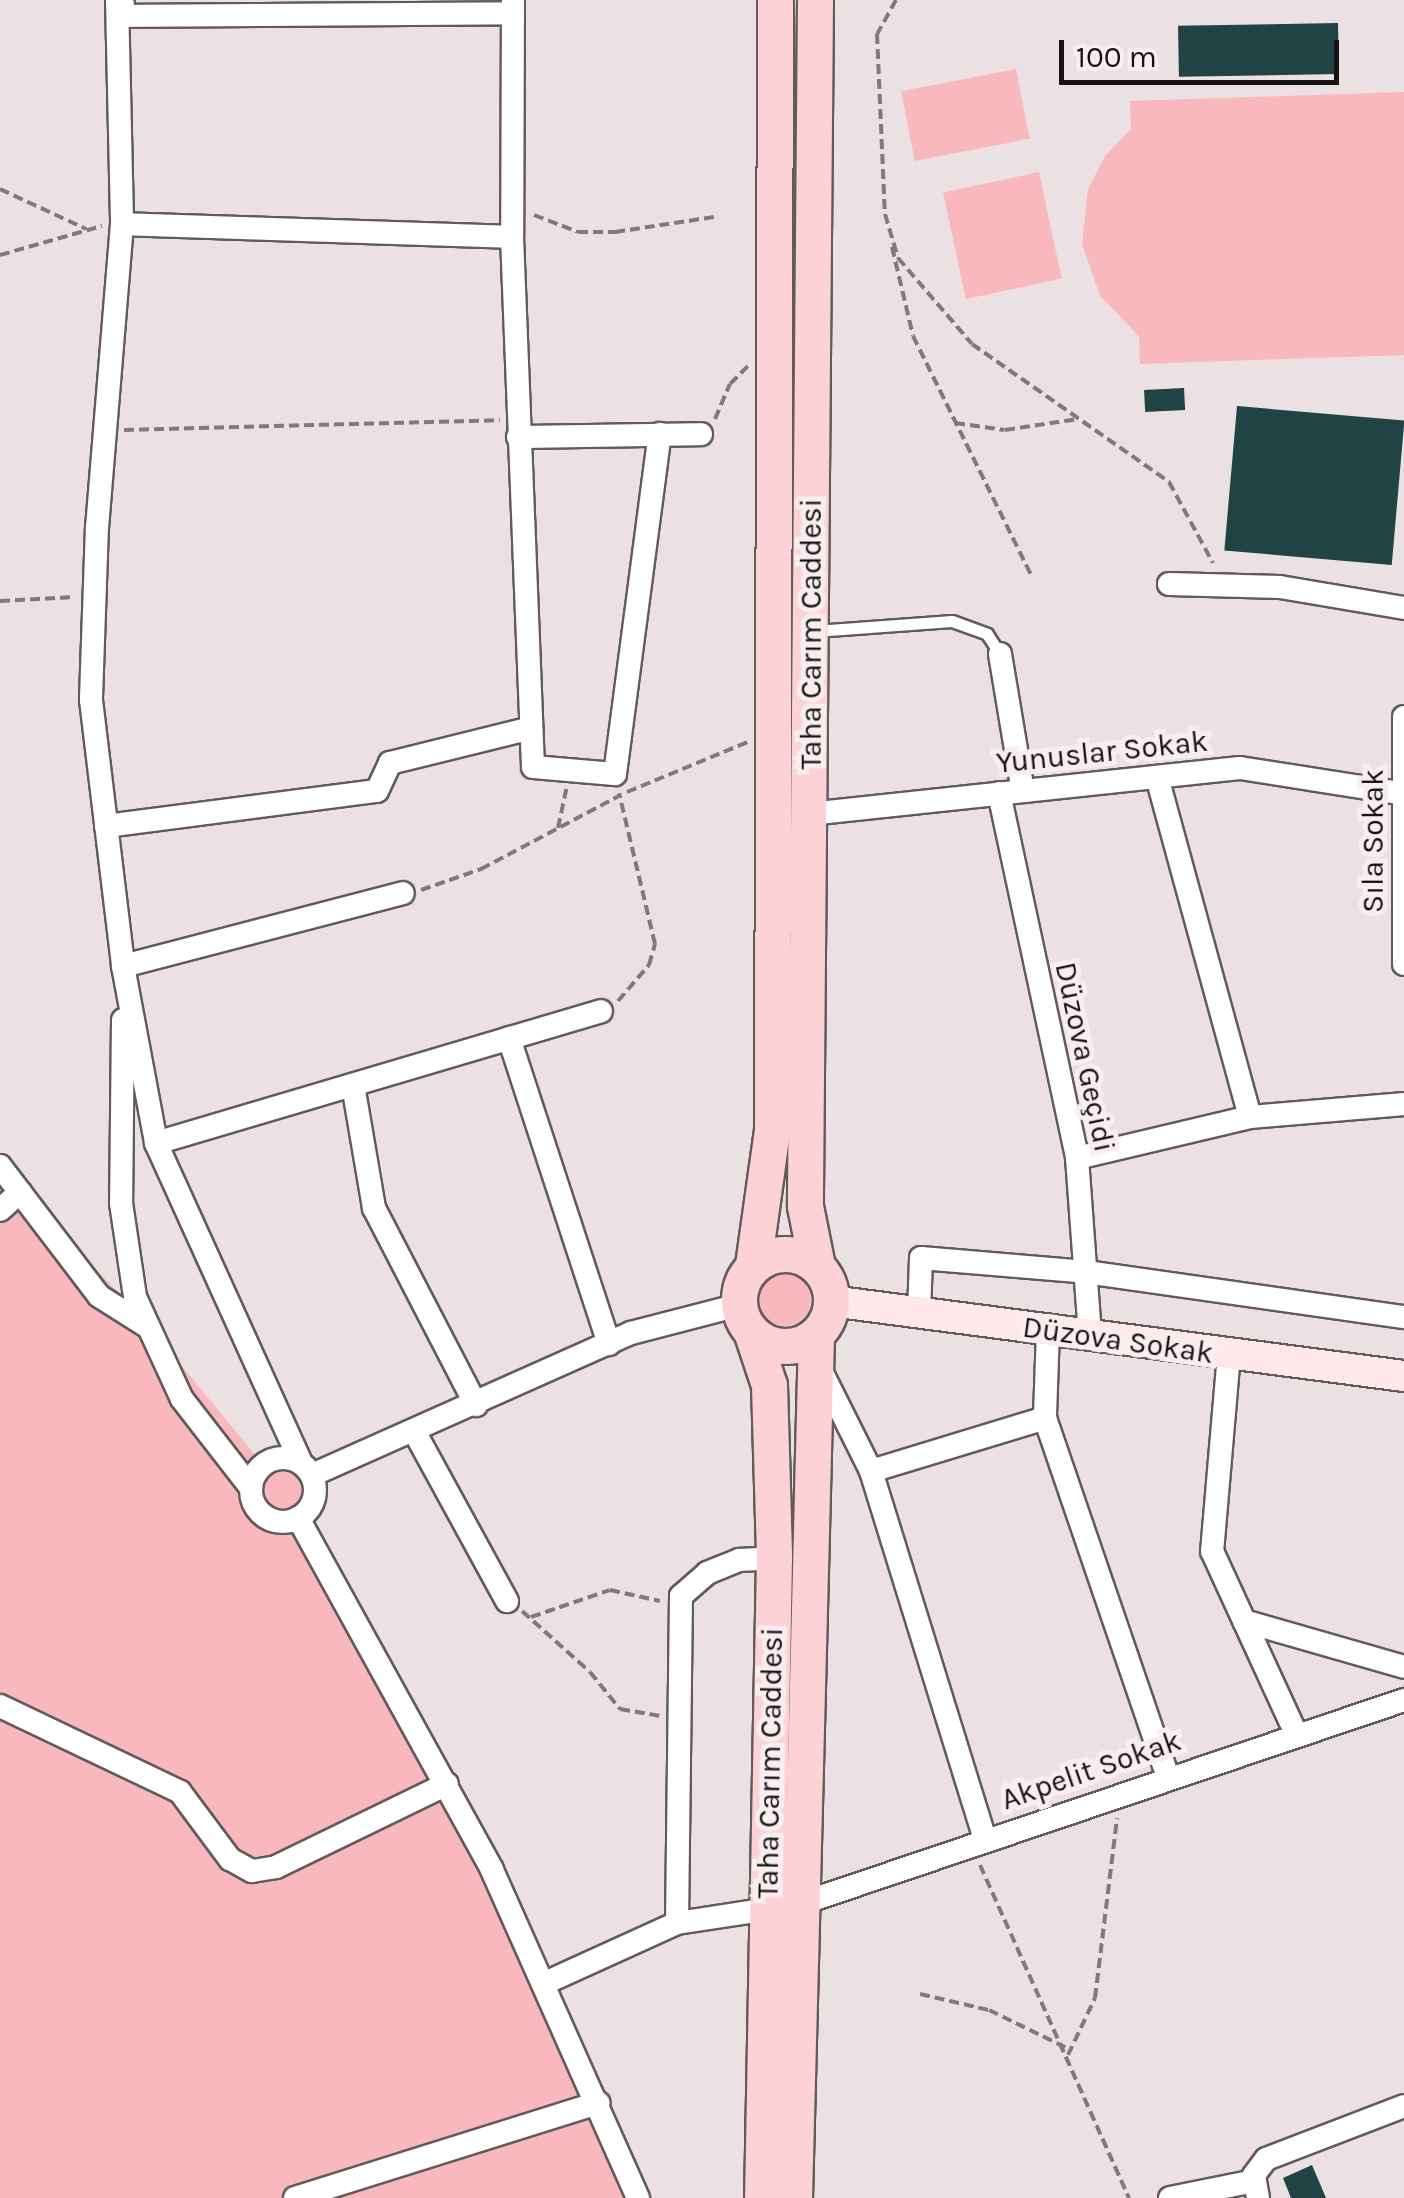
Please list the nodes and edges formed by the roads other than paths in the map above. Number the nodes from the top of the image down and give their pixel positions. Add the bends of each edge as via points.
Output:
1 (775, 0) edge
2 (815, 0) edge
3 (120, 5) edge
4 (513, 6) edge
5 (122, 224) junction
6 (512, 237) junction
7 (518, 428) junction
8 (660, 434) junction
9 (701, 434) road end
10 (1169, 584) dead end
11 (1404, 608) edge
12 (811, 632) junction
13 (1000, 654) joint
14 (1404, 717) edge
15 (527, 729) junction
16 (1156, 777) junction
17 (1023, 791) junction
18 (1400, 792) junction
19 (999, 794) junction
20 (810, 814) junction
21 (106, 826) junction
22 (403, 893) road end
23 (1404, 964) edge
24 (123, 966) junction
25 (601, 1011) road end
26 (509, 1038) junction
27 (353, 1084) junction
28 (1404, 1104) edge
29 (1250, 1117) junction
30 (156, 1143) junction
31 (1077, 1158) junction
32 (0, 1166) edge
33 (20, 1192) junction
34 (0, 1210) edge
35 (753, 1265) junction
36 (817, 1266) junction
37 (1086, 1272) junction
38 (832, 1301) junction
39 (919, 1313) junction
40 (1404, 1317) edge
41 (745, 1318) junction
42 (150, 1329) junction
43 (1048, 1330) junction
44 (1090, 1336) junction
45 (609, 1344) junction
46 (815, 1344) junction
47 (1229, 1354) junction
48 (1404, 1363) edge
49 (1404, 1377) edge
50 (476, 1404) junction
51 (1045, 1418) junction
52 (414, 1431) junction
53 (306, 1469) junction
54 (871, 1471) junction
55 (251, 1488) junction
56 (298, 1518) junction
57 (774, 1558) junction
58 (507, 1601) dead end
59 (1244, 1621) junction
60 (1404, 1667) edge
61 (1404, 1700) edge
62 (0, 1706) edge
63 (1296, 1734) junction
64 (1167, 1775) junction
65 (447, 1784) junction
66 (978, 1841) junction
67 (784, 1906) junction
68 (677, 1923) junction
69 (545, 1983) junction
70 (598, 2103) junction
71 (1404, 2106) edge
72 (1256, 2189) edge
73 (295, 2198) edge
74 (638, 2198) edge
75 (762, 2198) edge
76 (794, 2198) edge
77 (1170, 2198) edge

1 - 35 main road, Taha Carım Caddesi via 772,1129
2 - 12 main road, Taha Carım Caddesi
3 - 4 street
3 - 5 street
4 - 6 street
5 - 6 street
5 - 21 street via 91,700
6 - 7 street
7 - 8 street
7 - 15 street
8 - 9 street
8 - 15 street via 615,774 533,766
10 - 11 street via 1280,586
12 - 13 lane via 952,621 988,634
12 - 20 main road, Taha Carım Caddesi
13 - 17 street
14 - 18 street, Sıla Sokak
15 - 21 street via 390,763 377,791
16 - 17 street, Yunuslar Sokak
16 - 18 street, Yunuslar Sokak via 1240,768
16 - 29 street
17 - 19 street, Yunuslar Sokak
18 - 23 street, Sıla Sokak
19 - 20 street, Yunuslar Sokak
19 - 31 street, Düzova Geçidi
20 - 36 main road, Taha Carım Caddesi via 805,1206
21 - 24 street
22 - 24 street
24 - 30 street
24 - 42 street via 121,1204 135,1297
25 - 26 street
26 - 27 street
26 - 45 street
27 - 30 street
27 - 50 street via 374,1208
28 - 29 street
29 - 31 street
30 - 53 street
31 - 37 street, Düzova Geçidi
32 - 33 street
33 - 34 street
33 - 42 street via 99,1296
35 - 36 main road via 786,1253
35 - 41 main road via 740,1286
36 - 38 main road
37 - 39 street via 921,1258
37 - 40 street
37 - 44 street, Düzova Geçidi
38 - 39 street, Düzova Sokak
38 - 46 main road
39 - 43 street, Düzova Sokak
41 - 45 street
41 - 46 main road via 783,1346
41 - 57 main road, Taha Carım Caddesi via 769,1385
42 - 55 street via 182,1400
43 - 44 street, Düzova Sokak
43 - 51 street
44 - 47 street, Düzova Sokak
45 - 50 street
46 - 54 street
46 - 67 main road, Taha Carım Caddesi
47 - 49 street, Düzova Sokak
47 - 59 street via 1212,1551
48 - 49 street
50 - 52 street
51 - 54 street
51 - 64 street
52 - 53 street
52 - 58 street
53 - 55 street via 268,1461
53 - 56 street via 314,1500
54 - 66 street
55 - 56 street via 266,1517
56 - 65 street
57 - 67 main road, Taha Carım Caddesi
57 - 68 street via 740,1560 707,1573 682,1596
59 - 60 street
59 - 63 street
61 - 63 street, Akpelit Sokak
62 - 65 street via 180,1792 230,1858 252,1871 276,1867
63 - 64 street, Akpelit Sokak
64 - 66 street, Akpelit Sokak
65 - 69 street
66 - 67 street, Akpelit Sokak
67 - 68 street, Akpelit Sokak
67 - 75 main road, Taha Carım Caddesi
67 - 76 main road, Taha Carım Caddesi
68 - 69 street, Akpelit Sokak
69 - 70 street
70 - 73 street
70 - 74 street
71 - 72 street via 1266,2159
72 - 77 street

